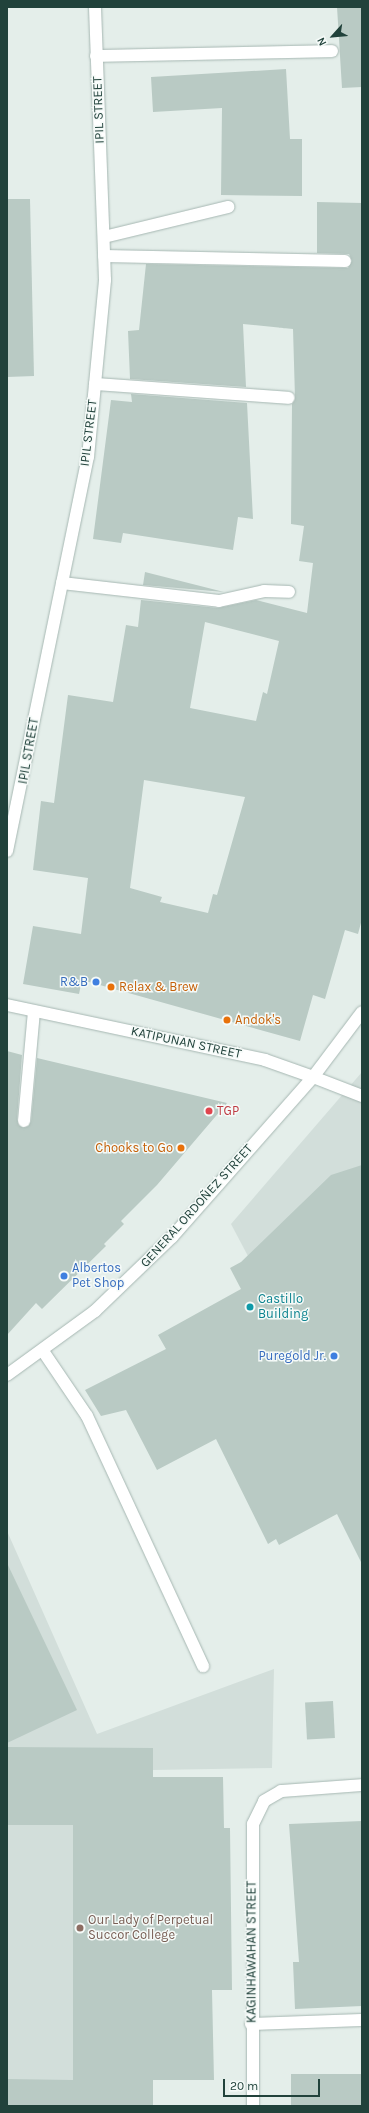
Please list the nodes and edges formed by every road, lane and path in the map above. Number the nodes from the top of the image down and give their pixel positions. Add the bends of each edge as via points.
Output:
1 (95, 7) edge
2 (332, 51) dead end
3 (96, 56) junction
4 (228, 207) dead end
5 (104, 237) junction
6 (104, 256) junction
7 (345, 261) dead end
8 (95, 384) junction
9 (288, 398) dead end
10 (62, 583) junction
11 (289, 592) dead end
12 (7, 851) edge
13 (7, 1005) edge
14 (34, 1011) junction
15 (362, 1012) edge
16 (313, 1077) junction
17 (362, 1096) edge
18 (24, 1121) dead end
19 (43, 1351) junction
20 (7, 1375) edge
21 (203, 1666) dead end
22 (362, 1785) edge
23 (362, 2020) edge
24 (251, 2024) junction
25 (253, 2106) edge

1 - 3 street, IPIL STREET
2 - 3 street
3 - 5 street, IPIL STREET
4 - 5 street
5 - 6 street, IPIL STREET
6 - 7 street
6 - 8 street, IPIL STREET
8 - 9 street
8 - 10 street, IPIL STREET via 88,457
10 - 11 street via 219,601 264,591
10 - 12 street, IPIL STREET
13 - 14 street, KATIPUNAN STREET
14 - 16 street, KATIPUNAN STREET via 265,1060
14 - 18 street
15 - 16 street, GENERAL ORDOÑEZ STREET
16 - 17 street, KATIPUNAN STREET
16 - 19 street, GENERAL ORDOÑEZ STREET via 167,1242 95,1311
19 - 20 street, GENERAL ORDOÑEZ STREET
19 - 21 street via 87,1416
22 - 24 street, KAGINHAWAHAN STREET via 299,1787 281,1791 264,1801 252,1824
23 - 24 street
24 - 25 street, KAGINHAWAHAN STREET

